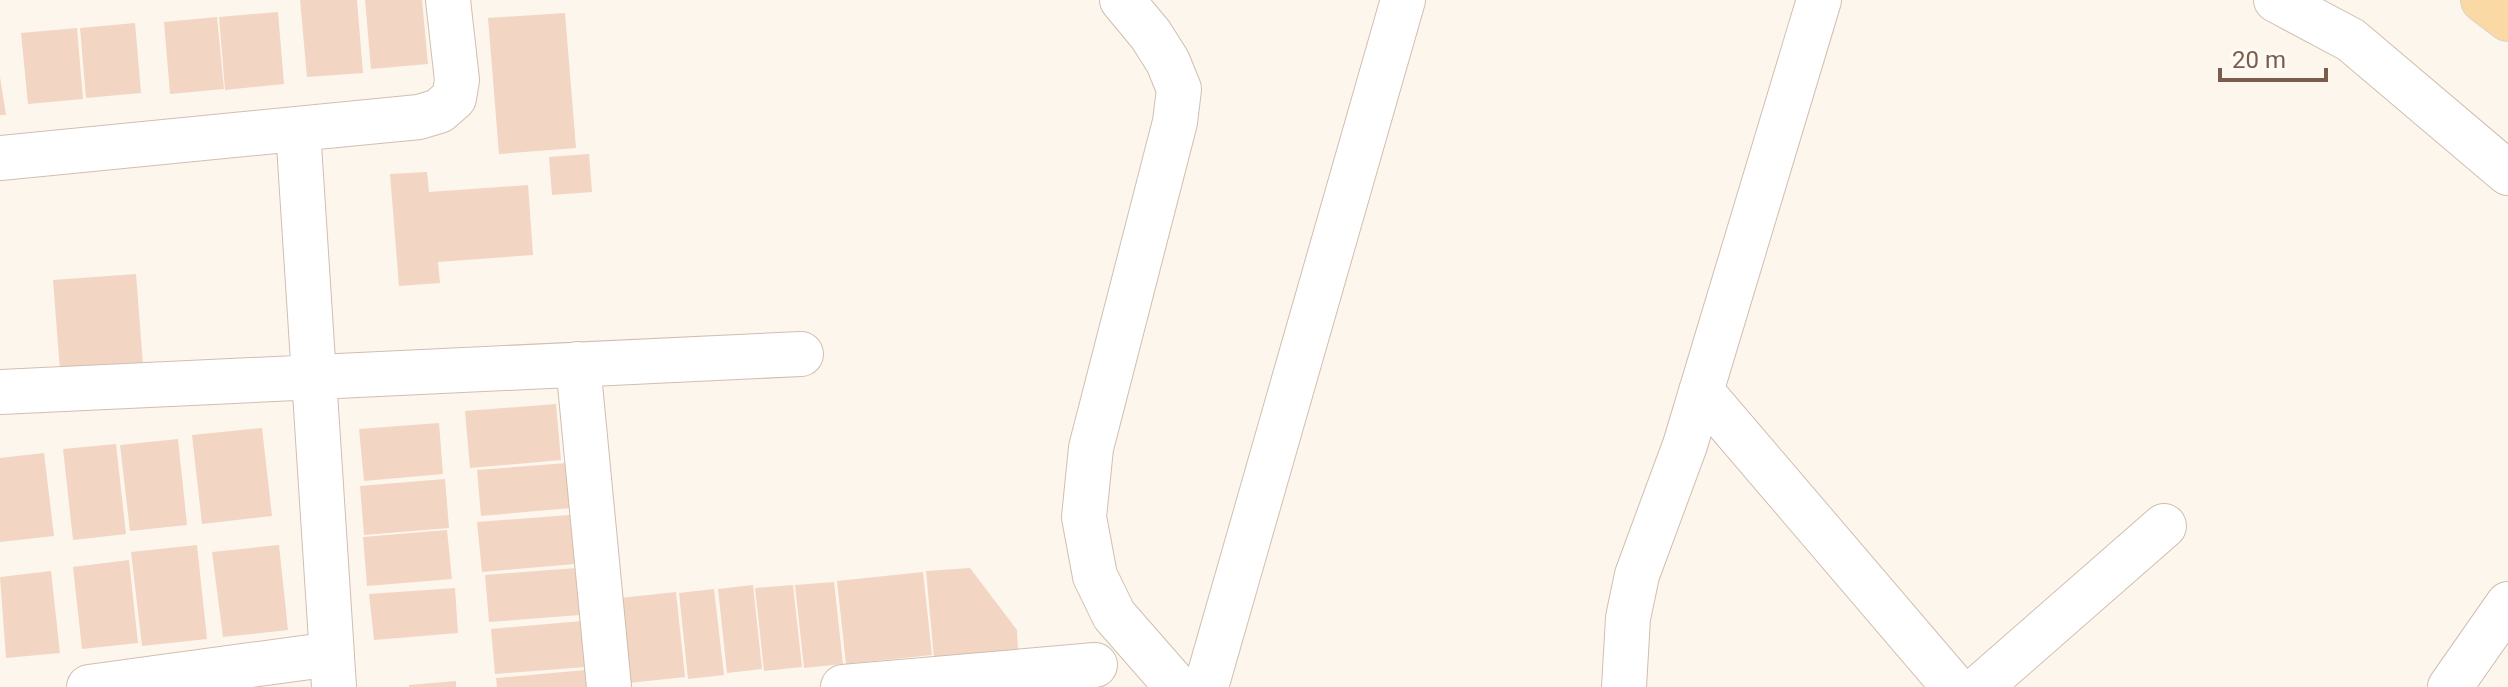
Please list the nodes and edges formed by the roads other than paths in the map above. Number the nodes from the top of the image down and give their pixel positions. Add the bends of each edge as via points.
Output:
1 (448, 0) edge
2 (1122, 0) edge
3 (1403, 0) edge
4 (1819, 0) edge
5 (2276, 0) edge
6 (2483, 0) edge
7 (2508, 19) edge
8 (298, 129) junction
9 (0, 158) edge
10 (2508, 173) edge
11 (801, 354) dead end
12 (578, 364) junction
13 (314, 377) junction
14 (1701, 391) junction
15 (0, 392) edge
16 (2164, 526) dead end
17 (2508, 604) edge
18 (1095, 665) dead end
19 (333, 671) edge
20 (89, 687) edge
21 (609, 687) edge
22 (843, 687) edge
23 (1177, 687) edge
24 (1206, 687) edge
25 (1624, 687) edge
26 (1954, 687) edge
27 (1980, 687) edge
28 (2450, 687) edge

1 - 8 street via 457,80 454,98 439,111
2 - 23 street via 1151,35 1179,89 1091,448 1084,517 1095,576 1114,615
3 - 24 street
4 - 14 street
5 - 10 street via 2351,40
6 - 7 main road
8 - 9 street
8 - 13 street
11 - 12 street
12 - 13 street
12 - 21 street
13 - 15 street
13 - 19 street
14 - 25 street via 1637,575
14 - 26 street
16 - 27 street
17 - 28 street
18 - 22 street
19 - 20 street

